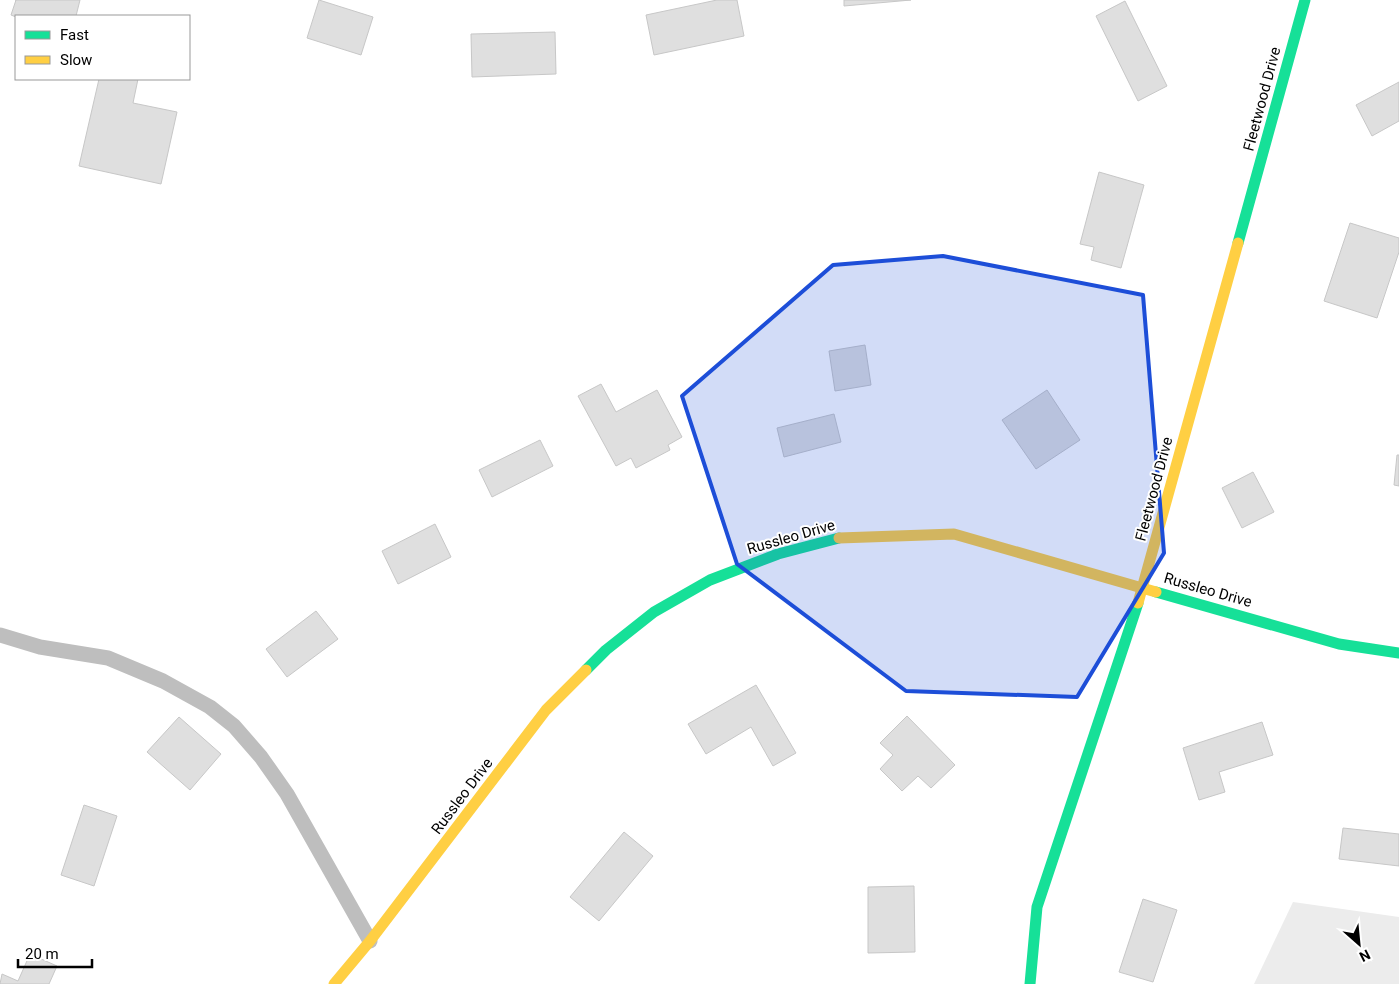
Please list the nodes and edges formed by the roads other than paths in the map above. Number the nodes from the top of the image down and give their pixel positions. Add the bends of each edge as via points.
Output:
1 (1305, 0) edge
2 (1143, 587) junction
3 (0, 635) edge
4 (1399, 653) edge
5 (370, 941) junction
6 (334, 984) edge
7 (1030, 984) edge

1 - 2 street, Fleetwood Drive
2 - 4 street, Russleo Drive via 1339,644
2 - 5 street, Russleo Drive via 954,534 842,537 778,554 710,580 647,618 606,650 546,710
2 - 7 street, Fleetwood Drive via 1037,907
3 - 5 lane via 40,647 108,658 163,681 210,707 234,726 287,794
5 - 6 street, Russleo Drive

